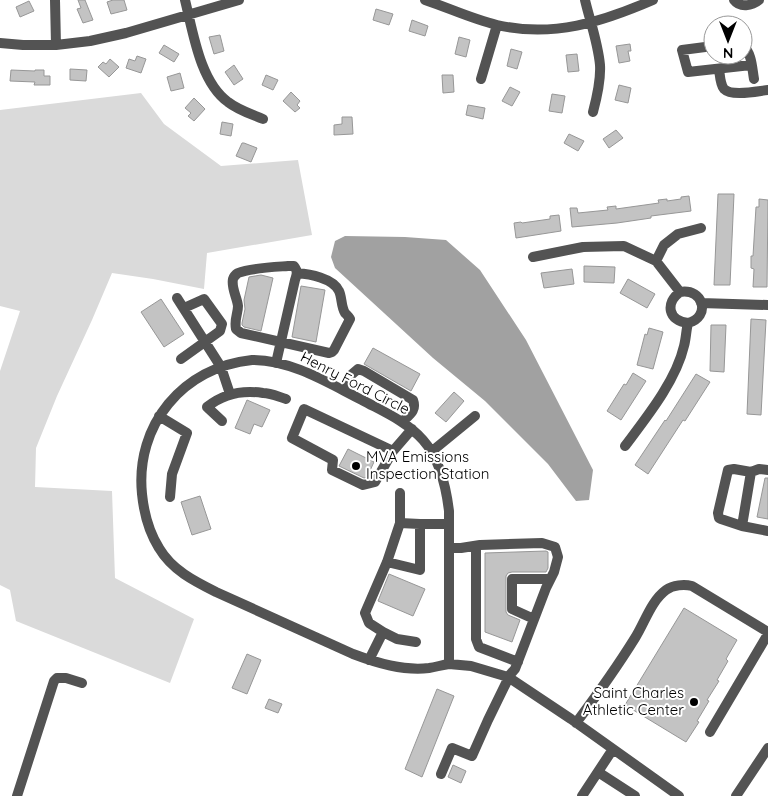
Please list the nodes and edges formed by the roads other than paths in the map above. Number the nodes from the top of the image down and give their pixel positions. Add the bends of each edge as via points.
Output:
1 (55, 0) edge
2 (184, 0) edge
3 (239, 0) edge
4 (425, 0) edge
5 (585, 0) edge
6 (652, 0) edge
7 (734, 0) edge
8 (759, 0) edge
9 (188, 14) junction
10 (590, 23) junction
11 (497, 25) junction
12 (0, 42) edge
13 (56, 45) junction
14 (703, 47) edge
15 (745, 65) edge
16 (751, 65) edge
17 (719, 69) junction
18 (481, 79) dead end
19 (754, 79) dead end
20 (768, 90) edge
21 (593, 112) dead end
22 (263, 119) dead end
23 (701, 228) dead end
24 (533, 257) dead end
25 (656, 261) junction
26 (297, 274) junction
27 (680, 292) junction
28 (177, 298) dead end
29 (701, 303) junction
30 (768, 305) edge
31 (184, 308) junction
32 (688, 323) junction
33 (205, 342) junction
34 (281, 342) junction
35 (181, 359) dead end
36 (276, 363) junction
37 (221, 367) junction
38 (343, 390) junction
39 (230, 394) junction
40 (286, 399) dead end
41 (159, 416) junction
42 (475, 416) dead end
43 (222, 421) dead end
44 (402, 422) junction
45 (412, 429) junction
46 (625, 446) dead end
47 (393, 451) junction
48 (431, 452) junction
49 (768, 470) edge
50 (751, 472) junction
51 (400, 493) dead end
52 (170, 497) dead end
53 (400, 523) junction
54 (420, 524) junction
55 (449, 524) junction
56 (742, 526) junction
57 (768, 532) edge
58 (476, 546) junction
59 (449, 548) junction
60 (387, 562) junction
61 (550, 579) junction
62 (534, 619) junction
63 (383, 632) junction
64 (768, 633) edge
65 (416, 642) dead end
66 (369, 660) junction
67 (518, 662) junction
68 (448, 664) junction
69 (508, 677) junction
70 (82, 683) dead end
71 (576, 723) junction
72 (710, 732) dead end
73 (768, 748) edge
74 (613, 749) junction
75 (598, 772) junction
76 (441, 774) dead end
77 (17, 796) edge
78 (582, 796) edge
79 (635, 796) edge
80 (679, 796) edge
81 (736, 796) edge

1 - 13 street
2 - 9 street
3 - 9 street
4 - 11 street
5 - 10 street
6 - 10 street
7 - 8 street via 741,5 751,5
9 - 13 street via 104,38
9 - 22 street via 201,62 213,86 234,106
10 - 11 street via 545,29
10 - 21 street via 600,66
11 - 18 street
12 - 13 street
14 - 17 street via 682,50 688,72
15 - 17 street
16 - 19 street
17 - 20 street via 722,84 729,92
23 - 25 street via 678,234 664,245
24 - 25 street via 583,247 624,246
25 - 27 street
26 - 34 street
26 - 34 street via 310,274 332,282 350,319 329,353
26 - 34 street via 294,266 250,270 236,274 232,282 238,306 236,329
27 - 29 street via 692,292
27 - 32 street via 671,302 671,313 678,321
28 - 31 street
29 - 30 street
29 - 32 street via 699,317
31 - 33 street
31 - 33 street via 204,299 222,324 220,331
32 - 46 street via 677,366
33 - 35 street
33 - 37 street
34 - 36 street
36 - 37 street, Henry Ford Circle via 252,360
36 - 38 street, Henry Ford Circle via 298,369
37 - 39 street
37 - 41 street, Henry Ford Circle via 206,372 178,392
38 - 44 street, Henry Ford Circle
38 - 44 street via 351,375 358,369 364,371 414,400 413,411
39 - 40 street via 265,393
39 - 43 street via 208,408
41 - 52 street via 187,433 172,474
41 - 66 street, Henry Ford Circle via 146,446 141,486 145,517 159,550 176,568 216,592
42 - 48 street
44 - 45 street, Henry Ford Circle
45 - 47 street
45 - 48 street, Henry Ford Circle
47 - 47 street via 304,409 292,438 333,460 332,470 363,485 375,482
48 - 55 street, Henry Ford Circle via 447,493
49 - 50 street
50 - 56 street
50 - 56 street via 728,470 718,512 721,520
51 - 53 street
53 - 54 street
53 - 60 street
54 - 55 street
54 - 60 street via 420,570
55 - 59 street, Henry Ford Circle
56 - 57 street
58 - 59 street
58 - 61 street via 542,543 555,547 558,557
58 - 67 street via 476,639 479,647
59 - 68 street, Henry Ford Circle
60 - 63 street via 364,613 368,623
61 - 62 street
61 - 62 street via 512,579 512,609
62 - 67 street
63 - 65 street via 397,639
63 - 66 street
64 - 71 street via 692,586 668,588 657,598 635,637
64 - 72 street
66 - 68 street, Henry Ford Circle via 415,669
67 - 69 street
68 - 69 street, Henry Ford Circle via 471,666
69 - 71 street, Henry Ford Circle
69 - 76 street via 472,756 452,748
70 - 77 street via 66,678 54,681
71 - 74 street, Henry Ford Circle
73 - 81 street
74 - 75 street
74 - 80 street, Henry Ford Circle
75 - 78 street
75 - 79 street

